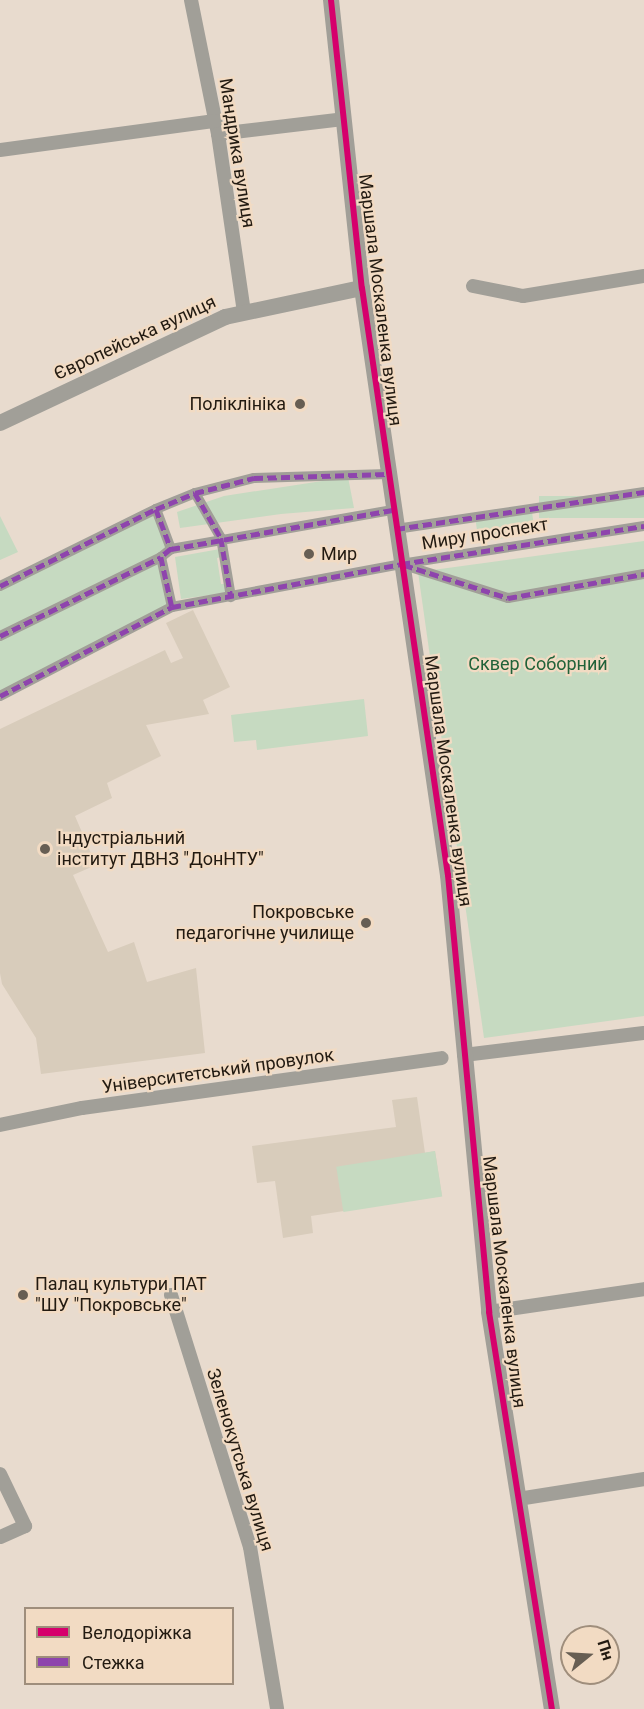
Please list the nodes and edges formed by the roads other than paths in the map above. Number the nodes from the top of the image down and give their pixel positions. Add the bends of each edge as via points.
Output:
1 (191, 0) edge
2 (331, 0) edge
3 (343, 119) junction
4 (216, 128) junction
5 (0, 150) edge
6 (644, 276) edge
7 (473, 286) dead end
8 (362, 288) junction
9 (244, 312) junction
10 (0, 423) edge
11 (388, 474) junction
12 (644, 492) edge
13 (195, 493) junction
14 (156, 509) junction
15 (393, 510) junction
16 (644, 526) edge
17 (396, 529) junction
18 (221, 538) junction
19 (171, 549) junction
20 (161, 557) junction
21 (401, 564) junction
22 (644, 574) edge
23 (0, 586) edge
24 (231, 597) junction
25 (172, 607) junction
26 (0, 636) edge
27 (0, 696) edge
28 (644, 1033) edge
29 (464, 1055) junction
30 (442, 1058) dead end
31 (0, 1125) edge
32 (644, 1289) edge
33 (171, 1295) dead end
34 (489, 1311) junction
35 (0, 1474) edge
36 (644, 1479) edge
37 (518, 1499) junction
38 (0, 1537) edge
39 (277, 1709) edge
40 (552, 1709) edge

1 - 4 street, Мандрика вулиця
2 - 3 street, Маршала Москаленка вулиця
3 - 4 street
3 - 8 street, Маршала Москаленка вулиця
4 - 5 street
4 - 9 street, Мандрика вулиця
6 - 7 street via 523,296
8 - 9 street, Європейська вулиця
8 - 11 street, Маршала Москаленка вулиця
9 - 10 street, Європейська вулиця via 209,324
11 - 13 street via 276,476
11 - 15 street, Маршала Москаленка вулиця
12 - 17 street, Миру проспект
13 - 14 street
13 - 18 street
14 - 19 street
14 - 23 street
15 - 17 street, Маршала Москаленка вулиця
15 - 18 street
16 - 21 street, Миру проспект
17 - 21 street, Маршала Москаленка вулиця
18 - 19 street
18 - 24 street
19 - 20 street
20 - 25 street
20 - 26 street
21 - 22 street, Миру проспект via 508,598
21 - 24 street
21 - 29 street, Маршала Москаленка вулиця via 448,875
24 - 25 street
25 - 27 street
28 - 29 street
29 - 34 street, Маршала Москаленка вулиця
30 - 31 street, Університетський провулок via 82,1108
32 - 34 street
33 - 39 street, Зеленокутська вулиця via 250,1547
34 - 37 street, Маршала Москаленка вулиця
35 - 38 street via 25,1526
36 - 37 street
37 - 40 street, Маршала Москаленка вулиця

